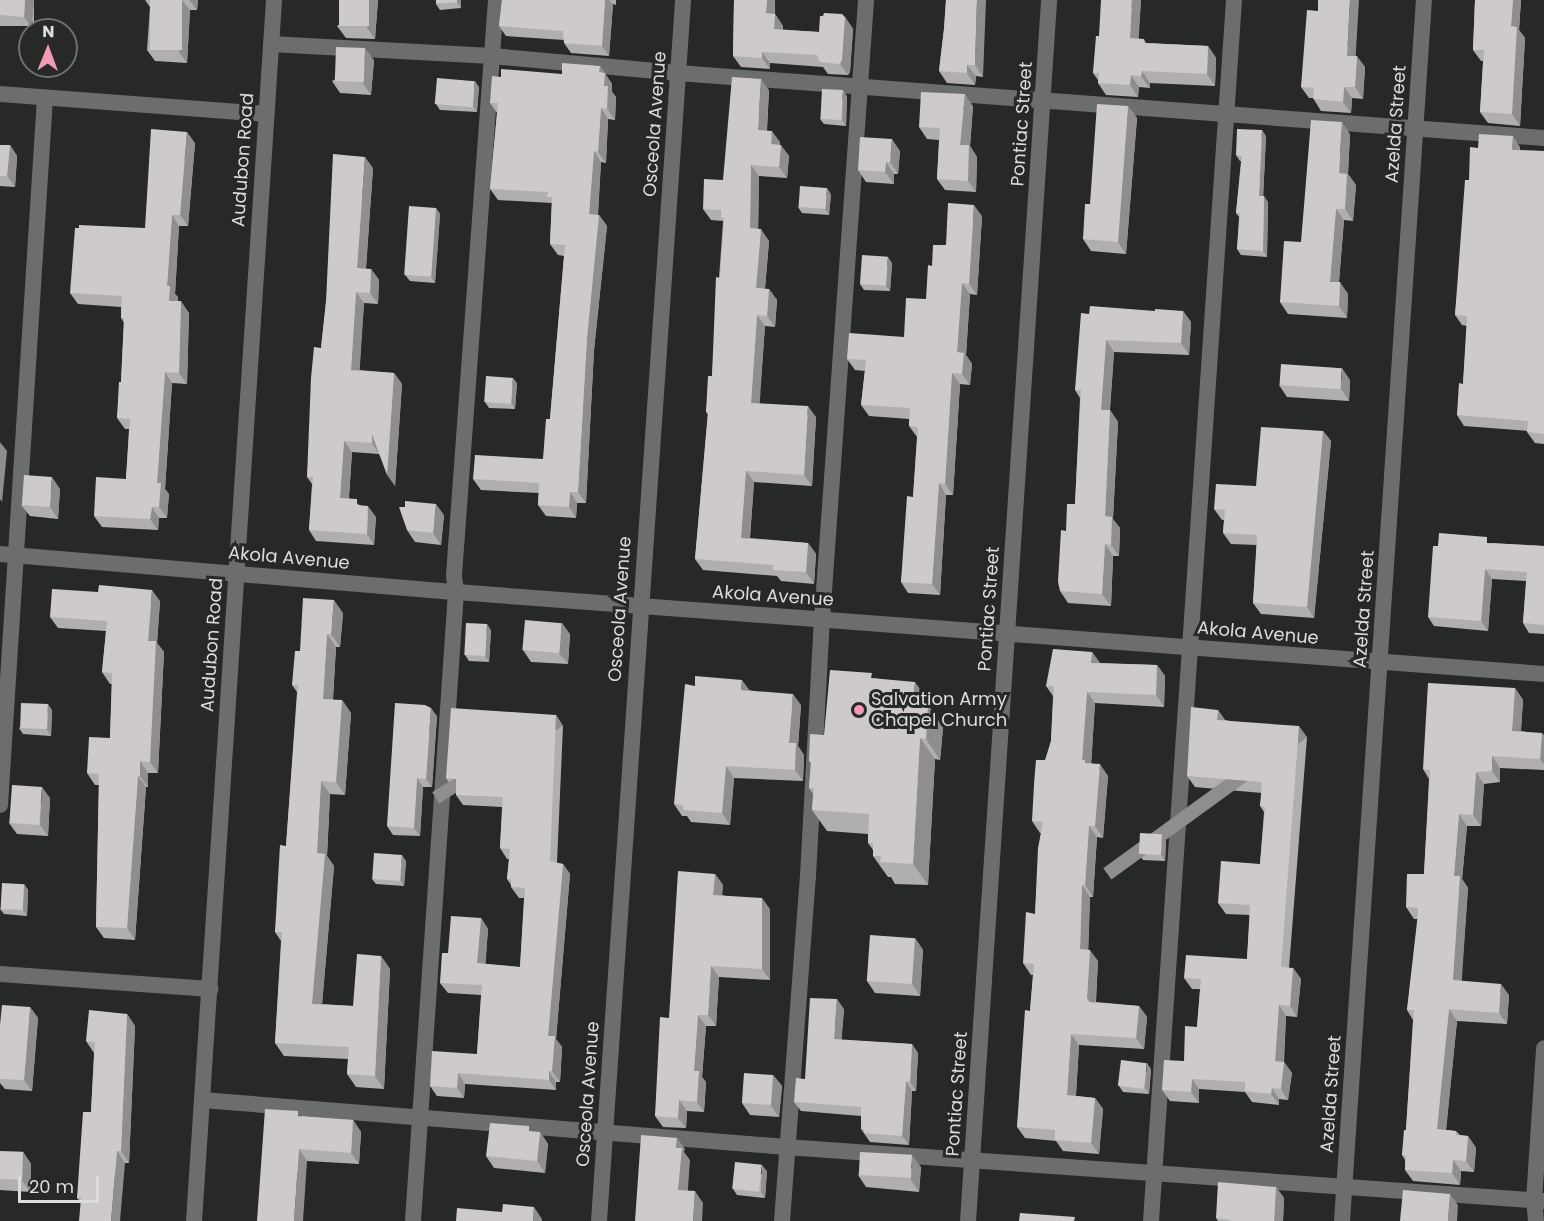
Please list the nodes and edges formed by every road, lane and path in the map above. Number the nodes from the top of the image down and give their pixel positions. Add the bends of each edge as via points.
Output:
1 (274, 0) edge
2 (496, 0) edge
3 (683, 0) edge
4 (866, 0) edge
5 (1049, 0) edge
6 (1234, 0) edge
7 (1424, 0) edge
8 (271, 44) junction
9 (492, 56) junction
10 (678, 73) junction
11 (860, 87) junction
12 (0, 94) edge
13 (45, 98) junction
14 (1043, 99) junction
15 (1226, 113) junction
16 (266, 114) junction
17 (1416, 128) junction
18 (1544, 138) edge
19 (8, 555) edge
20 (236, 573) junction
21 (456, 592) junction
22 (640, 606) junction
23 (822, 619) junction
24 (1007, 632) junction
25 (1189, 647) junction
26 (1380, 663) junction
27 (1544, 674) edge
28 (1, 765) edge
29 (0, 805) edge
30 (0, 974) edge
31 (210, 988) junction
32 (1544, 1048) edge
33 (202, 1100) junction
34 (420, 1116) junction
35 (605, 1132) junction
36 (786, 1147) junction
37 (972, 1159) junction
38 (1154, 1172) junction
39 (1344, 1188) junction
40 (1539, 1201) edge
41 (194, 1221) edge
42 (413, 1221) edge
43 (599, 1221) edge
44 (782, 1221) edge
45 (968, 1221) edge
46 (1151, 1221) edge
47 (1342, 1221) edge
48 (1536, 1221) edge

1 - 8 street, Audubon Road
2 - 9 street
3 - 10 street, Osceola Avenue
4 - 11 street
5 - 14 street, Pontiac Street
6 - 15 street
7 - 17 street, Azelda Street
8 - 9 street
8 - 16 street, Audubon Road
9 - 10 street
9 - 21 street via 454,575
10 - 11 street
10 - 22 street, Osceola Avenue
11 - 14 street
11 - 23 street
12 - 13 street
13 - 16 street
13 - 19 street
14 - 15 street
14 - 24 street, Pontiac Street
15 - 17 street
15 - 25 street
16 - 20 street, Audubon Road
17 - 18 street
17 - 26 street, Azelda Street
19 - 20 street, Akola Avenue
19 - 28 street
20 - 21 street, Akola Avenue
20 - 31 street, Audubon Road
21 - 22 street, Akola Avenue
21 - 34 street
22 - 23 street, Akola Avenue
22 - 35 street, Osceola Avenue
23 - 24 street, Akola Avenue
23 - 36 street via 808,876
24 - 25 street, Akola Avenue
24 - 37 street, Pontiac Street
25 - 26 street, Akola Avenue
25 - 38 street
26 - 27 street, Akola Avenue
26 - 39 street, Azelda Street
28 - 29 street
30 - 31 street
31 - 33 street, Audubon Road
32 - 40 street
33 - 34 street
33 - 41 street, Audubon Road
34 - 35 street
34 - 42 street
35 - 36 street
35 - 43 street, Osceola Avenue
36 - 37 street
36 - 44 street
37 - 38 street
37 - 45 street, Pontiac Street
38 - 39 street
38 - 46 street
39 - 40 street
39 - 47 street, Azelda Street
40 - 48 street

